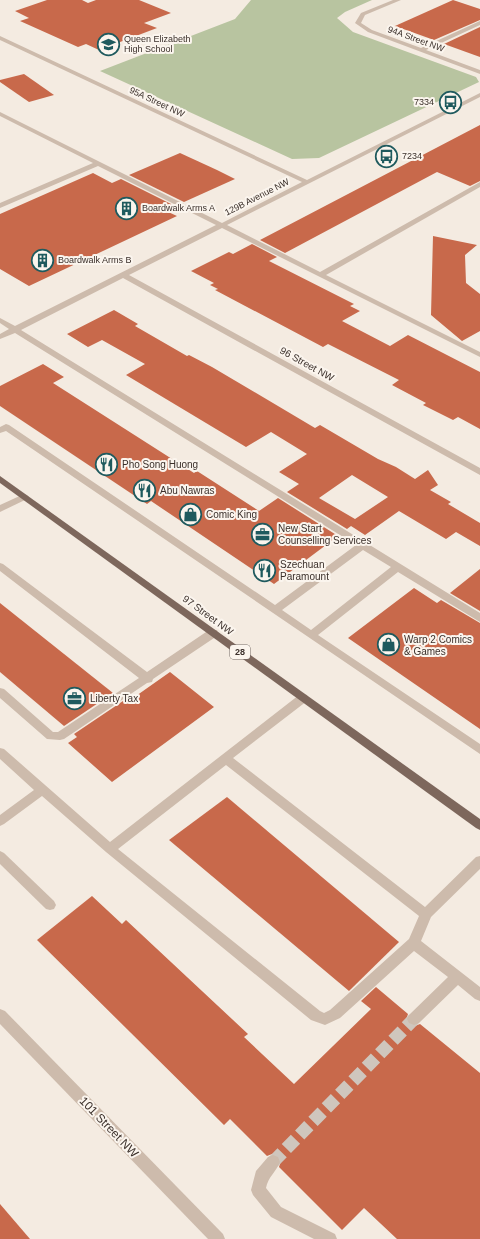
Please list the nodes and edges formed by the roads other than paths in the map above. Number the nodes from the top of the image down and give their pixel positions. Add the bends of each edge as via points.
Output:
1 (398, 0) edge
2 (480, 23) edge
3 (0, 38) edge
4 (422, 50) junction
5 (480, 72) edge
6 (480, 95) edge
7 (0, 114) edge
8 (98, 164) junction
9 (307, 182) junction
10 (480, 184) edge
11 (0, 206) edge
12 (222, 225) junction
13 (124, 275) junction
14 (320, 275) junction
15 (0, 320) edge
16 (15, 329) junction
17 (0, 337) edge
18 (480, 355) edge
19 (0, 430) edge
20 (480, 472) edge
21 (0, 479) edge
22 (24, 496) junction
23 (0, 509) edge
24 (363, 545) junction
25 (0, 566) edge
26 (398, 567) junction
27 (275, 610) junction
28 (480, 618) edge
29 (213, 633) junction
30 (311, 635) junction
31 (148, 679) junction
32 (0, 692) edge
33 (303, 698) junction
34 (480, 750) edge
35 (0, 752) edge
36 (225, 758) junction
37 (42, 790) junction
38 (0, 821) edge
39 (480, 826) edge
40 (110, 849) junction
41 (0, 856) edge
42 (480, 861) edge
43 (50, 905) dead end
44 (426, 914) junction
45 (414, 943) junction
46 (457, 977) junction
47 (480, 995) edge
48 (0, 1015) edge
49 (414, 1019) tunnel mouth
50 (273, 1162) tunnel mouth
51 (218, 1239) edge
52 (330, 1239) edge

1 - 4 street, 94A Street NW via 363,14 358,23 370,31
2 - 4 street
3 - 9 street, 95A Street NW
4 - 5 street, 94A Street NW
6 - 9 street, 129B Avenue NW
7 - 8 street
8 - 11 street
8 - 12 street
9 - 12 street, 129B Avenue NW
10 - 14 street
12 - 13 street, 129B Avenue NW
12 - 14 street
13 - 16 street, 129B Avenue NW
13 - 20 street, 96 Street NW
14 - 18 street
15 - 16 street
16 - 17 street, 129B Avenue NW
16 - 24 street
19 - 27 street via 6,427
21 - 22 main road, 97 Street NW / 28
22 - 23 street
22 - 29 main road, 97 Street NW / 28
24 - 26 street
24 - 27 street
25 - 31 street
26 - 28 street
26 - 30 street
27 - 30 street
29 - 31 street
29 - 33 main road, 97 Street NW / 28
30 - 34 street
31 - 32 street via 60,736 51,736
33 - 36 street
33 - 39 main road, 97 Street NW / 28
35 - 37 street
36 - 40 street
36 - 44 street
37 - 38 street
37 - 40 street
40 - 45 street via 316,1016 325,1019 335,1014
41 - 43 street
42 - 44 street
44 - 45 street
45 - 46 street
46 - 47 street
46 - 49 street
48 - 51 street, 101 Street NW
50 - 52 street via 261,1176 258,1190 266,1201 276,1212

